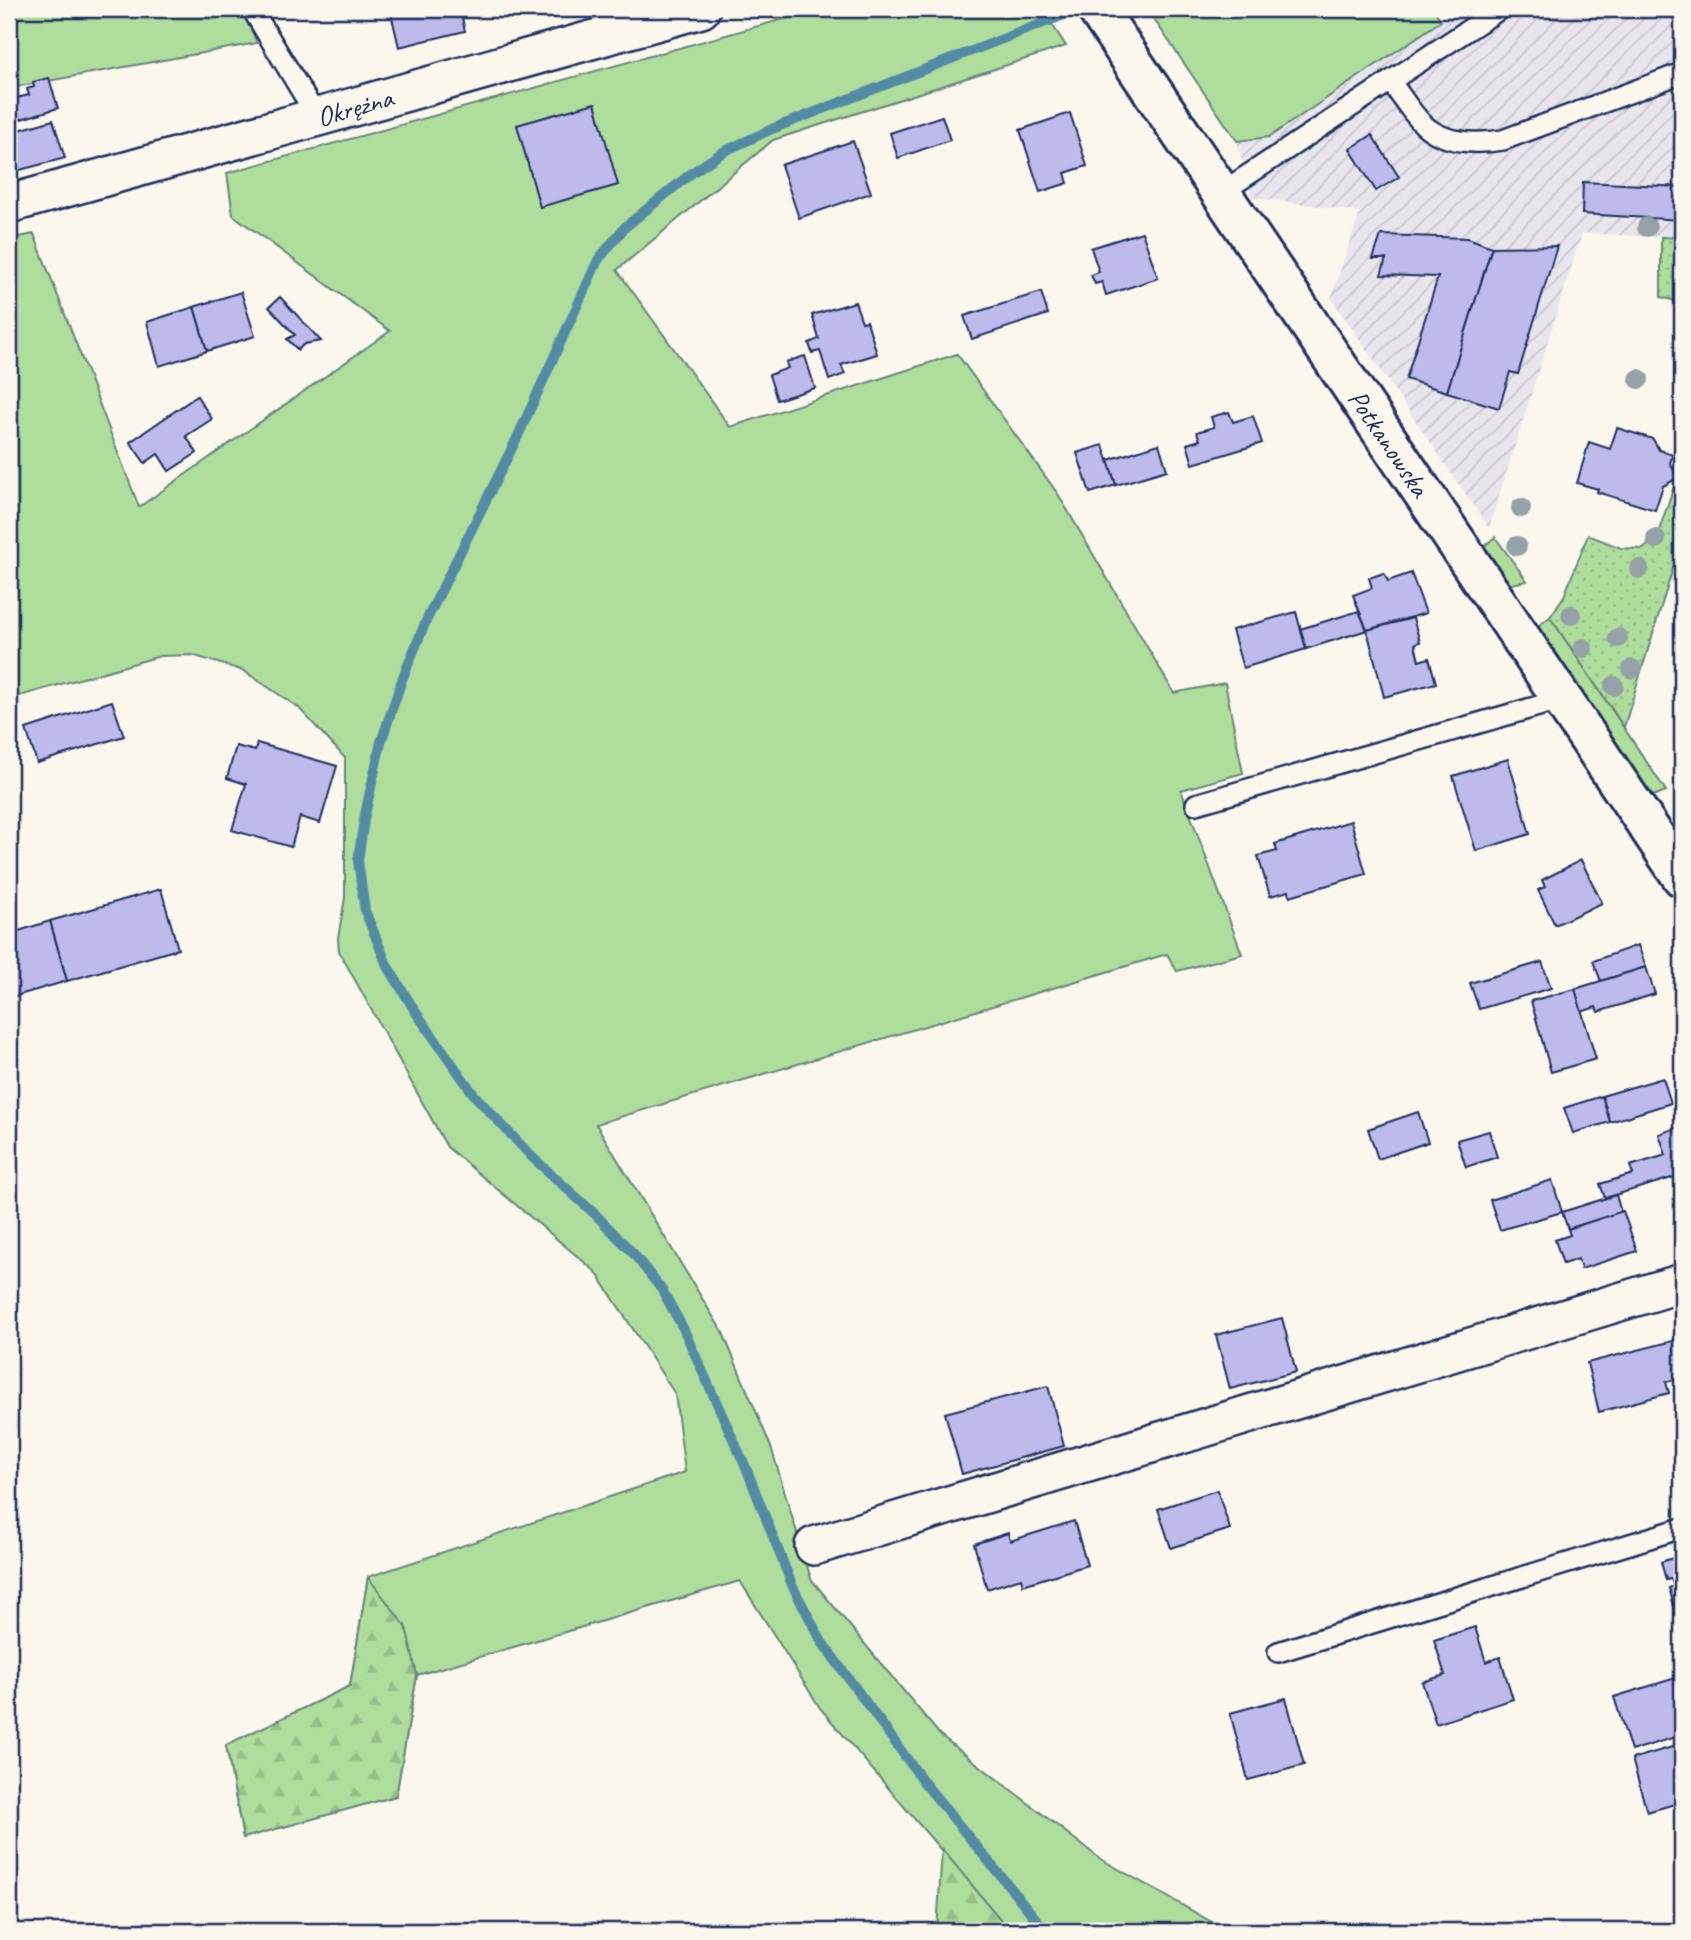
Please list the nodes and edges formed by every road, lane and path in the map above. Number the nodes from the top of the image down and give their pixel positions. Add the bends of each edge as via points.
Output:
1 (252, 9) edge
2 (701, 9) edge
3 (1097, 9) edge
4 (1500, 9) edge
5 (1682, 74) edge
6 (1390, 81) junction
7 (317, 117) junction
8 (1222, 192) junction
9 (9, 204) edge
10 (1563, 699) junction
11 (1196, 804) dead end
12 (1682, 877) edge
13 (1682, 1283) edge
14 (1682, 1528) edge
15 (814, 1546) dead end
16 (1278, 1651) dead end

1 - 7 lane
2 - 7 street, Okrężna
3 - 8 street, Potkanowska
4 - 6 lane
5 - 6 lane via 1503,140 1478,144 1446,138 1425,125
6 - 8 lane
7 - 9 street, Okrężna
8 - 10 street, Potkanowska
10 - 11 lane
10 - 12 street, Potkanowska
13 - 15 street
14 - 16 lane

